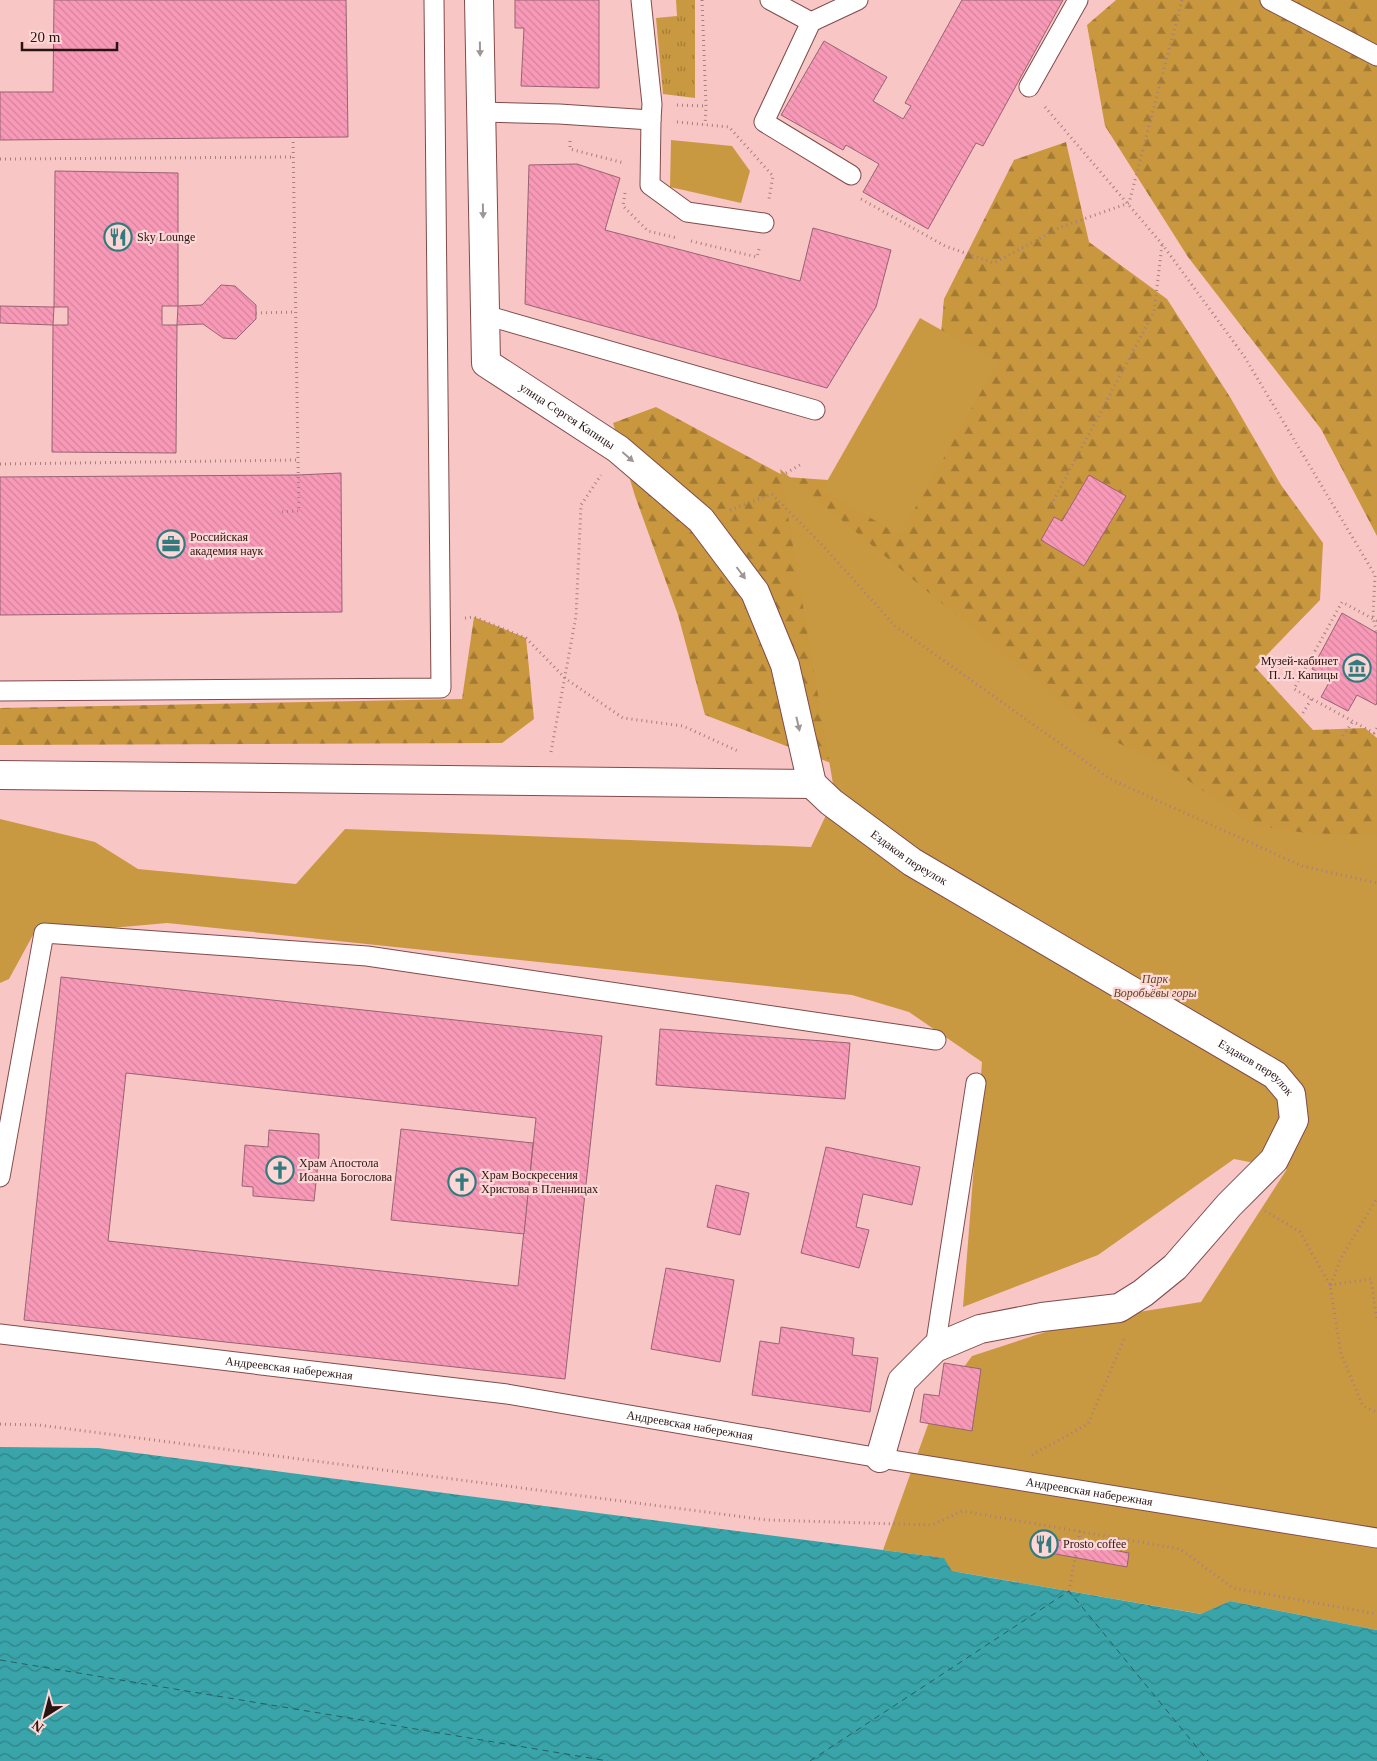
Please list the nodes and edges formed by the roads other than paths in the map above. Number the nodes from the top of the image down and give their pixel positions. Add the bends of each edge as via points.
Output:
1 (434, 0) edge
2 (479, 0) edge
3 (641, 0) edge
4 (770, 0) edge
5 (858, 0) edge
6 (1078, 0) edge
7 (1270, 0) edge
8 (811, 22) junction
9 (1377, 56) edge
10 (1029, 87) road end
11 (481, 112) junction
12 (652, 120) junction
13 (851, 175) road end
14 (764, 223) road end
15 (485, 315) junction
16 (815, 410) dead end
17 (0, 692) edge
18 (0, 775) edge
19 (812, 784) junction
20 (936, 1040) dead end
21 (976, 1083) dead end
22 (0, 1177) edge
23 (0, 1334) edge
24 (935, 1348) junction
25 (880, 1458) junction
26 (1377, 1538) edge

1 - 17 lane via 440,688
2 -> 11 street, улица Сергея Капицы
3 - 12 lane
4 - 8 lane
5 - 8 lane
6 - 10 lane
7 - 9 lane
8 - 13 lane via 764,122
11 - 12 lane
11 -> 15 street, улица Сергея Капицы
12 - 14 lane via 650,185 687,212
15 - 16 lane
15 -> 19 street, улица Сергея Капицы via 486,362 618,449 701,520 755,592 785,665
18 - 19 street
19 - 24 street, Ездаков переулок via 831,802 912,862 1275,1074 1291,1094 1294,1120 1274,1160 1175,1267 1143,1293 1119,1308 1042,1317 980,1329
20 - 22 lane via 367,956 44,933
21 - 24 lane
23 - 25 lane, Андреевская набережная via 507,1394
24 - 25 street, Ездаков переулок via 902,1381
25 - 26 lane, Андреевская набережная

